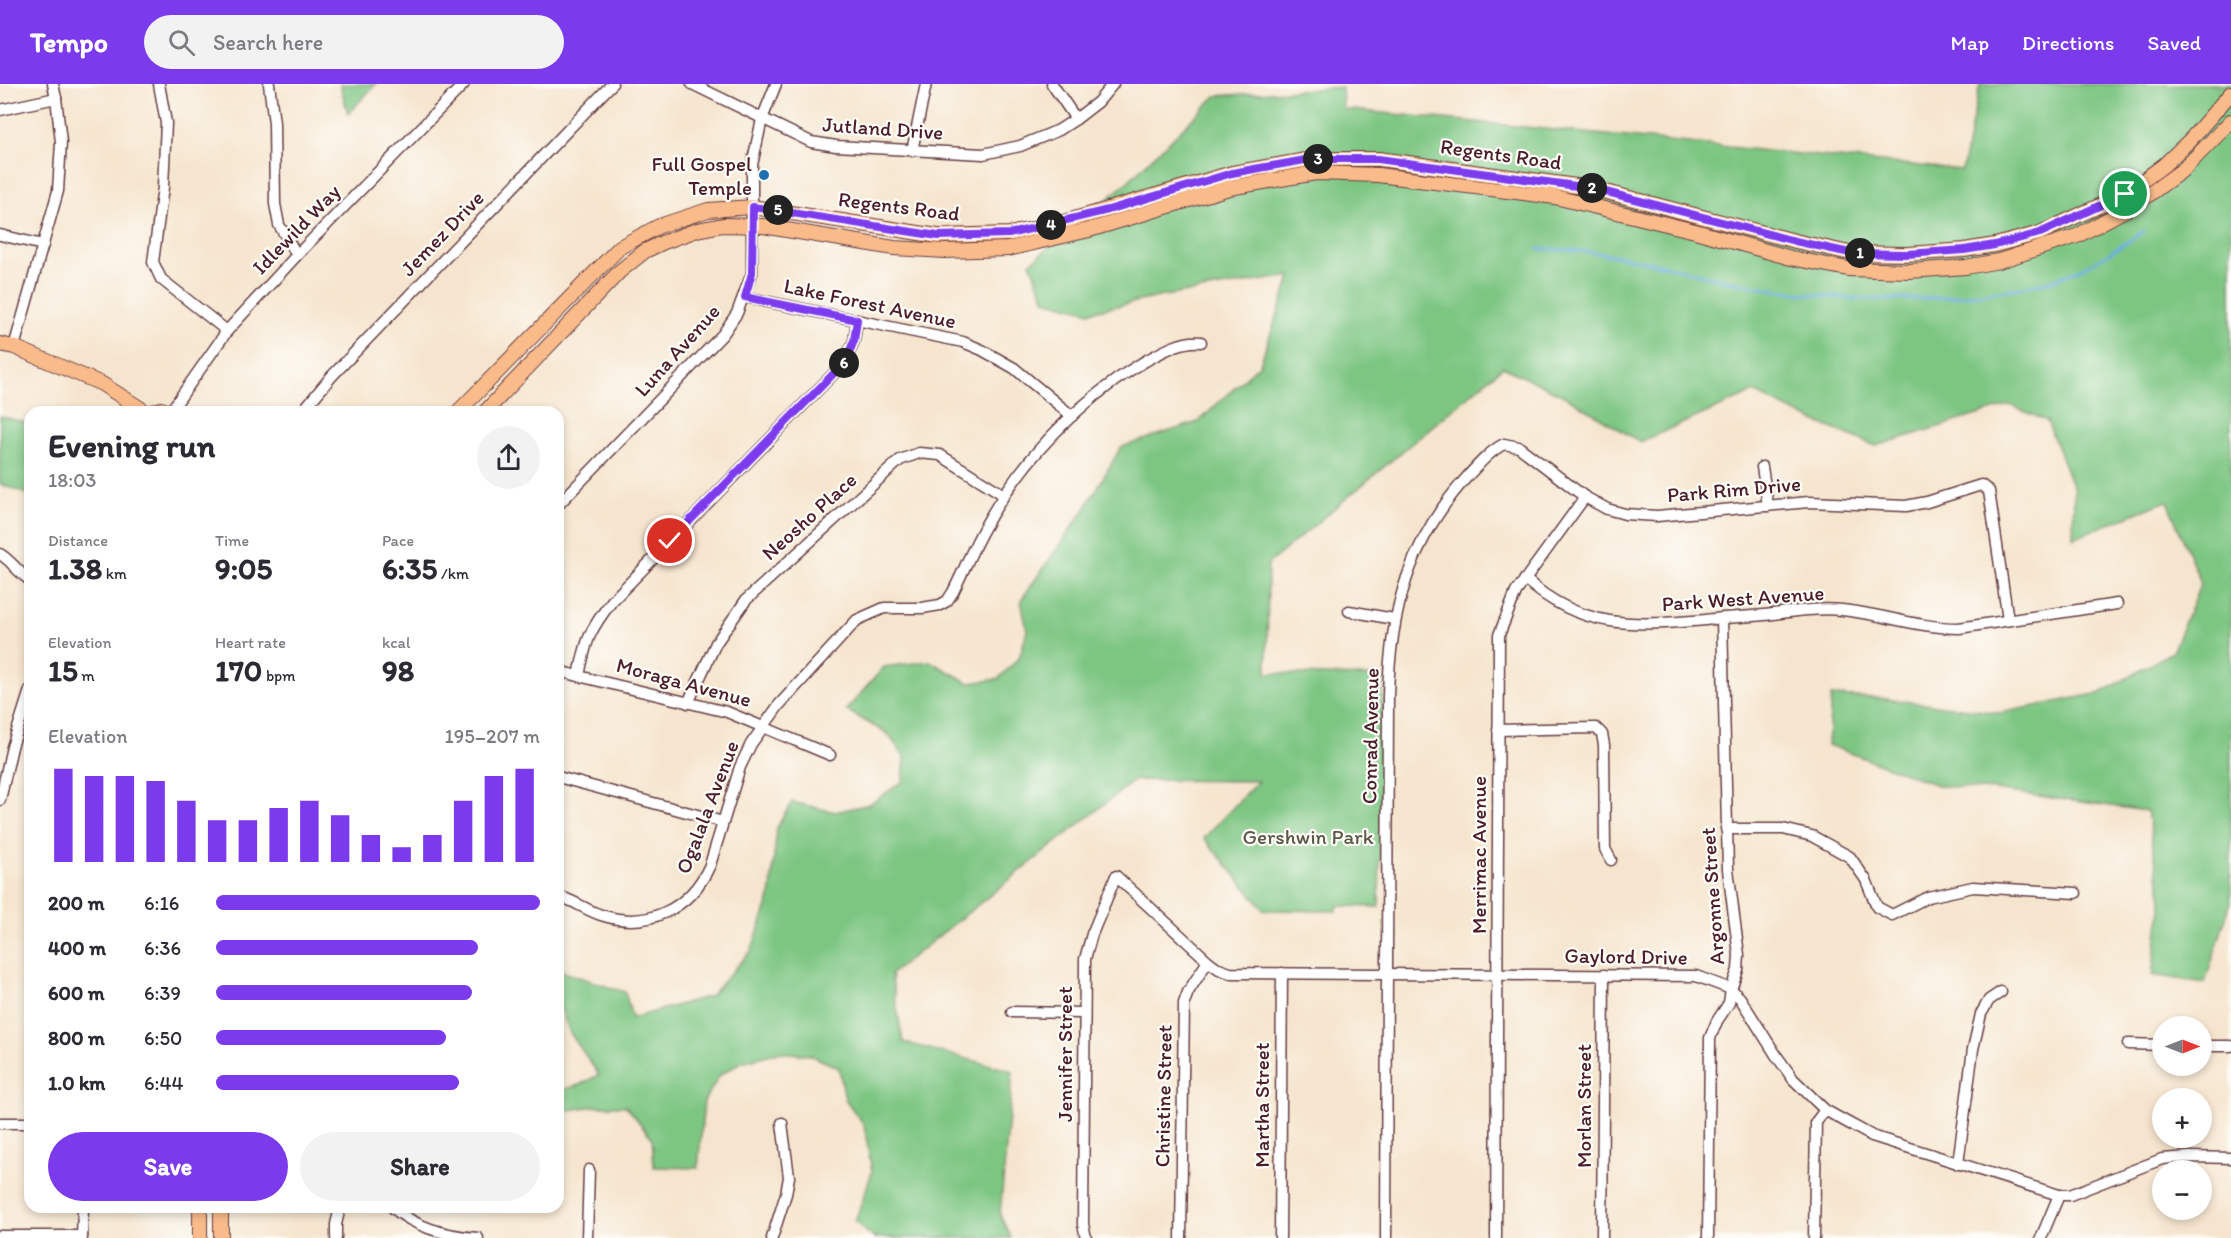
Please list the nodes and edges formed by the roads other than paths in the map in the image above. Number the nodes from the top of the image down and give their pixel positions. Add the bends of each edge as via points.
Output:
1 (53, 84) edge
2 (159, 84) edge
3 (269, 84) edge
4 (464, 84) edge
5 (612, 84) edge
6 (692, 84) edge
7 (776, 84) edge
8 (926, 84) edge
9 (1052, 84) edge
10 (1113, 84) edge
11 (2227, 97) edge
12 (56, 98) junction
13 (0, 110) edge
14 (762, 119) junction
15 (1076, 119) junction
16 (2231, 121) edge
17 (912, 151) junction
18 (753, 207) junction
19 (753, 225) junction
20 (0, 235) edge
21 (43, 245) junction
22 (297, 255) junction
23 (745, 297) junction
24 (857, 320) junction
25 (227, 331) junction
26 (1201, 342) dead end
27 (7, 345) edge
28 (137, 406) edge
29 (174, 406) edge
30 (307, 406) edge
31 (464, 406) edge
32 (491, 406) edge
33 (1072, 416) junction
34 (1498, 447) joint
35 (1762, 467) dead end
36 (1005, 495) junction
37 (1585, 497) junction
38 (564, 499) edge
39 (1768, 506) junction
40 (0, 554) edge
41 (24, 577) edge
42 (1524, 579) junction
43 (2117, 604) dead end
44 (1348, 611) dead end
45 (1722, 618) junction
46 (1394, 619) junction
47 (2008, 620) junction
48 (564, 672) edge
49 (579, 676) junction
50 (688, 703) junction
51 (24, 709) edge
52 (764, 726) junction
53 (1498, 730) junction
54 (830, 755) dead end
55 (564, 779) edge
56 (0, 800) edge
57 (723, 822) junction
58 (1726, 829) junction
59 (1611, 860) dead end
60 (1116, 876) joint
61 (2076, 893) dead end
62 (564, 898) edge
63 (1208, 961) junction
64 (1282, 973) junction
65 (1388, 973) junction
66 (1497, 974) junction
67 (1604, 975) junction
68 (1731, 989) junction
69 (2001, 992) dead end
70 (1012, 1012) dead end
71 (1083, 1013) junction
72 (2128, 1044) dead end
73 (2152, 1045) edge
74 (2212, 1046) edge
75 (2231, 1046) edge
76 (1825, 1110) junction
77 (782, 1123) dead end
78 (0, 1124) edge
79 (24, 1124) edge
80 (2231, 1158) edge
81 (1958, 1164) junction
82 (588, 1170) dead end
83 (2059, 1195) junction
84 (83, 1213) edge
85 (200, 1213) edge
86 (221, 1213) edge
87 (339, 1213) edge
88 (404, 1213) edge
89 (0, 1236) edge
90 (82, 1237) edge
91 (200, 1238) edge
92 (221, 1238) edge
93 (336, 1238) edge
94 (478, 1238) edge
95 (587, 1238) edge
96 (772, 1238) edge
97 (1086, 1238) edge
98 (1181, 1238) edge
99 (1280, 1238) edge
100 (1386, 1238) edge
101 (1496, 1238) edge
102 (1602, 1238) edge
103 (1708, 1238) edge
104 (1814, 1238) edge
105 (2041, 1238) edge

1 - 12 street
2 - 25 street via 166,123 164,187 153,262 161,279
3 - 22 street via 274,123 275,204 279,225
4 - 22 street, Idlewild Way
5 - 30 street, Jemez Drive via 331,376
6 - 14 street, Jutland Drive
7 - 14 street, Luna Avenue
8 - 17 street
9 - 15 street
10 - 15 street, Jutland Drive
11 - 18 main road, Regents Road via 2164,165 2125,194 2040,233 1964,250 1850,253 1591,188 1378,159 1311,159 1232,173 1009,234 938,236
12 - 13 street
12 - 21 street via 61,142 58,191
14 - 17 street, Jutland Drive via 811,142
14 - 18 street, Luna Avenue via 752,165
15 - 17 street, Jutland Drive via 1020,146 983,154
16 - 19 main road, Regents Road via 2184,169 2107,220 2046,247 1966,267 1909,271 1848,268 1791,258 1555,197 1378,175 1316,174 1229,188 1089,230 1008,249 894,248
18 - 19 street, Luna Avenue
18 - 31 main road, Regents Road via 696,213 659,226 620,247
19 - 23 street, Luna Avenue via 752,273
19 - 32 main road, Regents Road via 697,230 645,251 620,271
20 - 21 street
21 - 27 street
22 - 25 street, Idlewild Way
23 - 24 street, Lake Forest Avenue
23 - 38 street, Luna Avenue via 723,334
24 - 33 street, Lake Forest Avenue via 963,342 982,350 1014,368
24 - 49 street via 845,362 594,624
25 - 29 street, Idlewild Way
26 - 33 street, Ogalala Avenue via 1189,341 1162,352 1121,375
27 - 28 main road via 102,384
33 - 36 street, Ogalala Avenue
34 - 37 street, Park Rim Drive via 1519,447
34 - 46 street, Conrad Avenue via 1458,487 1430,526 1407,573
35 - 39 street
36 - 50 street, Neosho Place via 940,455 919,453 900,460 746,600 716,643
36 - 52 street, Ogalala Avenue via 947,601 922,608 884,608 857,620
37 - 39 street, Park Rim Drive via 1626,514 1657,516
37 - 42 street, Merrimac Avenue
39 - 47 street, Park Rim Drive via 1809,502 1906,506 1981,485 1989,491
40 - 41 street
42 - 45 street, Park West Avenue via 1569,610 1602,621 1647,625
42 - 53 street, Merrimac Avenue via 1499,635
43 - 47 street, Park West Avenue
44 - 46 street
45 - 47 street, Park West Avenue via 1796,610 1842,610 1936,628
45 - 58 street, Argonne Street
46 - 65 street, Conrad Avenue via 1389,685
48 - 49 street, Moraga Avenue
49 - 50 street, Moraga Avenue
50 - 52 street, Moraga Avenue
51 - 56 street
52 - 54 street, Moraga Avenue
52 - 57 street, Ogalala Avenue via 740,767
53 - 59 street via 1596,728 1602,734 1605,849
53 - 66 street, Merrimac Avenue
55 - 57 street
57 - 62 street, Ogalala Avenue via 703,879 671,911 632,920 601,915
58 - 61 street via 1783,829 1812,836 1850,857 1866,880 1877,907 1892,915 1928,897 1973,887
58 - 68 street, Argonne Street via 1739,955
60 - 63 street, Gaylord Drive
60 - 71 street, Jennifer Street via 1084,959
63 - 64 street, Gaylord Drive via 1230,973
63 - 98 street, Christine Street via 1184,1003
64 - 65 street, Gaylord Drive
64 - 99 street, Martha Street
65 - 66 street, Gaylord Drive
65 - 100 street, Conrad Avenue
66 - 67 street, Gaylord Drive
66 - 101 street, Merrimac Avenue
67 - 68 street, Gaylord Drive via 1696,976
67 - 102 street, Morlan Street
68 - 76 street via 1793,1079
68 - 103 street, Argonne Street via 1729,1003 1710,1038
69 - 81 street via 1989,1000 1981,1014
70 - 71 street
71 - 97 street, Jennifer Street
72 - 73 street
74 - 75 street
76 - 81 street via 1872,1136
76 - 104 street via 1816,1122
77 - 96 street via 789,1177
78 - 79 street
80 - 83 street via 2162,1159 2070,1195
81 - 83 street
82 - 95 street
83 - 105 street
84 - 90 street
85 - 91 main road
86 - 92 main road
87 - 93 street
88 - 94 street via 426,1228
89 - 90 street

